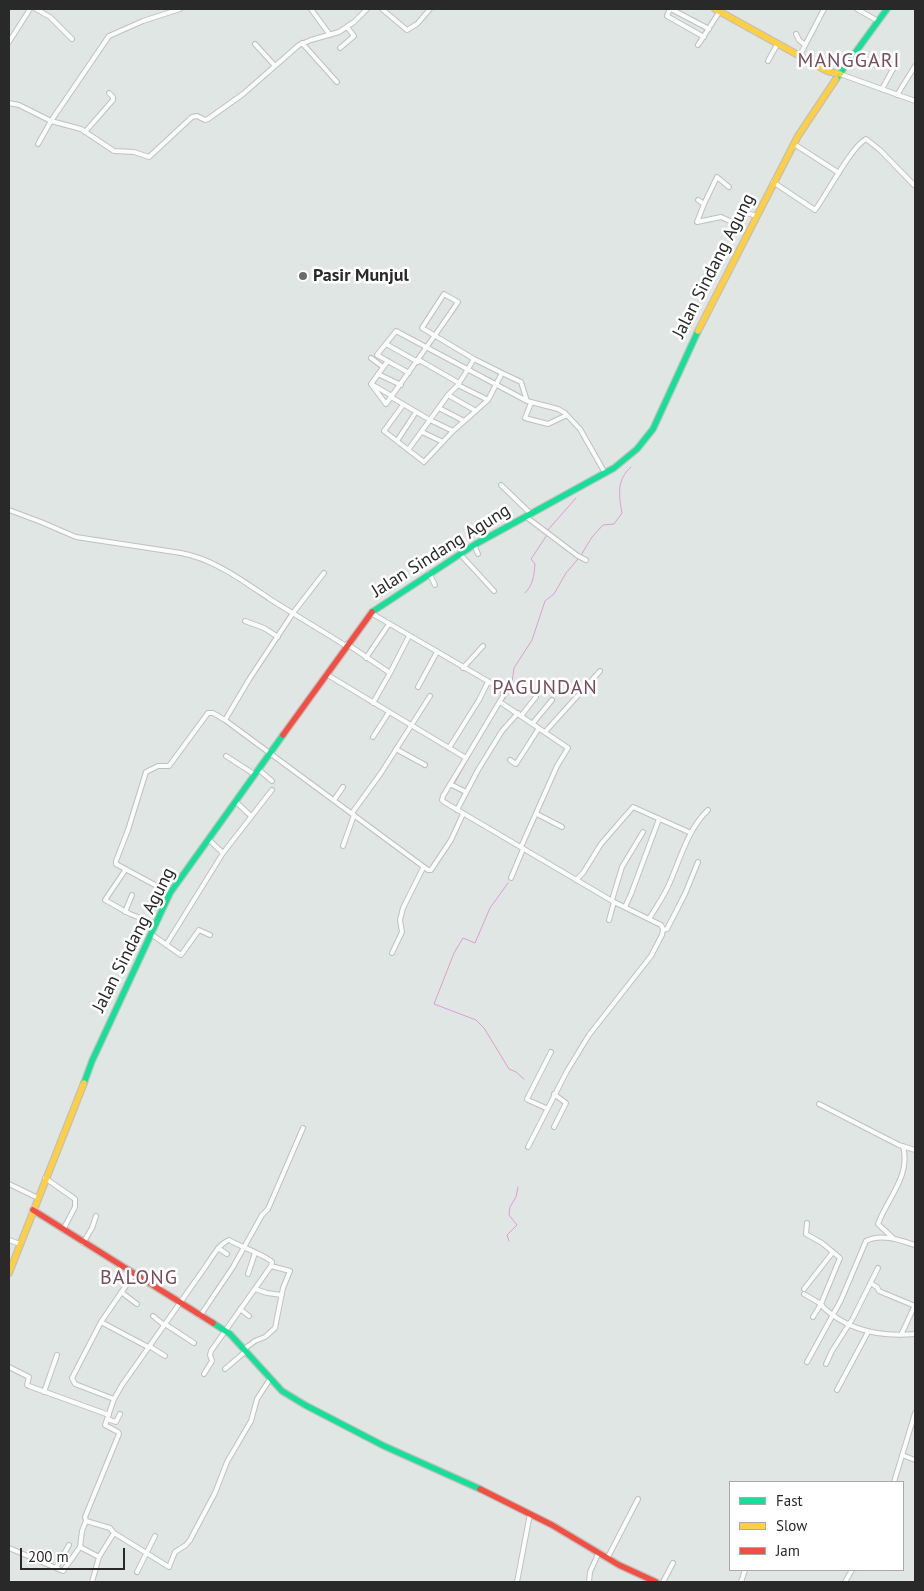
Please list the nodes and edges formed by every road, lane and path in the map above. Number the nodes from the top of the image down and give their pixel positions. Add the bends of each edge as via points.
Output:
1 (30, 9) edge
2 (36, 9) edge
3 (180, 9) edge
4 (311, 9) edge
5 (367, 9) edge
6 (382, 9) edge
7 (430, 9) edge
8 (670, 9) edge
9 (824, 9) edge
10 (857, 9) edge
11 (887, 9) edge
12 (717, 10) edge
13 (864, 10) edge
14 (878, 21) junction
15 (347, 27) junction
16 (710, 29) junction
17 (796, 34) dead end
18 (330, 35) junction
19 (704, 37) junction
20 (72, 39) dead end
21 (9, 42) edge
22 (302, 43) junction
23 (778, 43) junction
24 (255, 44) dead end
25 (805, 44) junction
26 (698, 46) dead end
27 (340, 48) dead end
28 (800, 55) junction
29 (768, 61) dead end
30 (275, 66) junction
31 (915, 66) edge
32 (893, 69) dead end
33 (828, 71) junction
34 (840, 74) junction
35 (337, 82) dead end
36 (833, 83) junction
37 (882, 90) junction
38 (109, 93) dead end
39 (897, 95) junction
40 (915, 102) edge
41 (9, 103) edge
42 (51, 121) junction
43 (85, 132) junction
44 (38, 144) dead end
45 (794, 144) junction
46 (839, 173) junction
47 (773, 182) junction
48 (914, 185) dead end
49 (729, 187) dead end
50 (698, 200) dead end
51 (704, 204) junction
52 (756, 216) junction
53 (436, 335) junction
54 (386, 344) junction
55 (427, 347) junction
56 (370, 358) dead end
57 (474, 359) junction
58 (388, 361) junction
59 (418, 361) junction
60 (383, 367) junction
61 (467, 369) junction
62 (409, 373) junction
63 (502, 373) junction
64 (378, 374) junction
65 (371, 384) junction
66 (459, 384) junction
67 (401, 385) junction
68 (496, 385) junction
69 (448, 395) junction
70 (392, 397) junction
71 (488, 400) junction
72 (529, 402) junction
73 (403, 405) junction
74 (439, 408) junction
75 (476, 411) junction
76 (416, 412) junction
77 (568, 415) junction
78 (430, 420) junction
79 (464, 421) junction
80 (453, 431) junction
81 (422, 432) junction
82 (397, 441) junction
83 (443, 442) junction
84 (408, 450) junction
85 (605, 474) junction
86 (501, 485) dead end
87 (9, 510) edge
88 (527, 515) junction
89 (474, 545) junction
90 (460, 554) junction
91 (478, 554) dead end
92 (586, 560) dead end
93 (324, 573) dead end
94 (429, 573) junction
95 (435, 585) dead end
96 (494, 591) dead end
97 (293, 613) junction
98 (371, 613) junction
99 (245, 621) dead end
100 (389, 624) junction
101 (409, 636) junction
102 (278, 637) junction
103 (347, 645) junction
104 (483, 646) dead end
105 (437, 652) junction
106 (366, 658) junction
107 (464, 668) junction
108 (600, 671) dead end
109 (390, 673) junction
110 (326, 674) junction
111 (488, 682) junction
112 (418, 687) dead end
113 (430, 696) dead end
114 (536, 697) dead end
115 (552, 700) dead end
116 (500, 702) junction
117 (373, 703) junction
118 (389, 712) junction
119 (519, 715) junction
120 (225, 720) junction
121 (533, 723) junction
122 (412, 725) junction
123 (539, 728) junction
124 (545, 732) junction
125 (373, 737) dead end
126 (449, 748) junction
127 (396, 749) junction
128 (270, 752) junction
129 (226, 756) dead end
130 (466, 758) junction
131 (510, 760) dead end
132 (425, 765) dead end
133 (256, 772) junction
134 (272, 781) dead end
135 (453, 785) junction
136 (343, 787) dead end
137 (272, 790) dead end
138 (466, 792) junction
139 (334, 800) junction
140 (235, 801) junction
141 (457, 810) junction
142 (708, 810) dead end
143 (353, 814) junction
144 (463, 814) junction
145 (537, 814) junction
146 (251, 816) junction
147 (658, 819) junction
148 (562, 826) dead end
149 (643, 832) dead end
150 (691, 833) junction
151 (208, 839) junction
152 (343, 846) dead end
153 (522, 848) junction
154 (223, 853) junction
155 (698, 862) dead end
156 (423, 868) junction
157 (126, 869) junction
158 (511, 878) dead end
159 (576, 880) junction
160 (170, 893) junction
161 (132, 895) dead end
162 (613, 901) junction
163 (625, 907) junction
164 (125, 912) junction
165 (609, 920) dead end
166 (649, 920) junction
167 (156, 924) junction
168 (663, 930) junction
169 (151, 934) junction
170 (210, 935) dead end
171 (166, 945) junction
172 (392, 953) dead end
173 (551, 1052) dead end
174 (554, 1094) junction
175 (819, 1104) dead end
176 (546, 1108) junction
177 (554, 1127) dead end
178 (303, 1128) dead end
179 (903, 1146) junction
180 (528, 1147) dead end
181 (915, 1150) edge
182 (45, 1178) junction
183 (9, 1184) edge
184 (38, 1198) junction
185 (33, 1210) junction
186 (96, 1216) dead end
187 (807, 1222) dead end
188 (63, 1230) junction
189 (893, 1238) junction
190 (9, 1240) edge
191 (84, 1243) junction
192 (20, 1244) junction
193 (915, 1245) edge
194 (218, 1248) junction
195 (244, 1248) junction
196 (833, 1252) junction
197 (255, 1253) junction
198 (227, 1254) dead end
199 (271, 1266) junction
200 (878, 1268) dead end
201 (9, 1273) edge
202 (134, 1274) junction
203 (248, 1274) dead end
204 (870, 1283) junction
205 (255, 1289) junction
206 (121, 1292) junction
207 (282, 1295) junction
208 (180, 1303) junction
209 (136, 1304) dead end
210 (821, 1304) junction
211 (914, 1308) edge
212 (240, 1310) junction
213 (833, 1315) junction
214 (152, 1316) dead end
215 (200, 1316) junction
216 (249, 1316) dead end
217 (813, 1317) dead end
218 (101, 1322) junction
219 (849, 1324) junction
220 (164, 1325) junction
221 (224, 1331) junction
222 (868, 1332) junction
223 (915, 1334) edge
224 (901, 1335) junction
225 (194, 1343) dead end
226 (148, 1347) junction
227 (245, 1350) junction
228 (57, 1355) dead end
229 (165, 1356) dead end
230 (807, 1362) dead end
231 (826, 1364) dead end
232 (9, 1366) edge
233 (225, 1369) dead end
234 (204, 1374) dead end
235 (270, 1379) junction
236 (837, 1390) dead end
237 (44, 1392) junction
238 (114, 1399) junction
239 (915, 1413) edge
240 (120, 1414) dead end
241 (108, 1417) junction
242 (902, 1455) junction
243 (915, 1460) edge
244 (894, 1481) edge
245 (638, 1499) dead end
246 (530, 1514) junction
247 (86, 1521) junction
248 (114, 1533) junction
249 (155, 1536) dead end
250 (69, 1546) dead end
251 (80, 1547) junction
252 (9, 1548) edge
253 (599, 1552) junction
254 (146, 1554) junction
255 (100, 1557) junction
256 (608, 1557) junction
257 (673, 1562) dead end
258 (56, 1568) junction
259 (851, 1571) edge
260 (137, 1572) dead end
261 (92, 1582) edge
262 (517, 1582) edge
263 (590, 1582) edge
264 (656, 1582) edge
265 (663, 1582) edge
266 (845, 1582) edge

1 - 21 street
2 - 20 street via 50,17
3 - 42 street via 109,36
4 - 18 street
5 - 15 street
6 - 7 street via 407,30
8 - 16 street
8 - 19 street via 667,16
9 - 25 street
10 - 13 street
11 - 14 main road, Jalan Sindang Agung
12 - 16 street
12 - 23 main road
13 - 14 street
14 - 34 main road, Jalan Sindang Agung
15 - 18 street
15 - 27 street via 354,37
16 - 19 street
17 - 25 street
18 - 22 street
19 - 26 street
22 - 30 street
22 - 35 street
23 - 28 main road
23 - 29 street
24 - 30 street
25 - 28 street
28 - 33 main road
30 - 43 street via 208,119 192,117 149,157 114,151
31 - 39 street
32 - 37 street
33 - 34 main road
33 - 36 main road
34 - 36 main road, Jalan Sindang Agung
34 - 37 street
36 - 45 main road, Jalan Sindang Agung
37 - 39 street
38 - 43 street via 113,98
39 - 40 street
41 - 42 street
42 - 43 street
42 - 44 street
45 - 46 street
45 - 47 main road, Jalan Sindang Agung
46 - 47 street via 815,210
46 - 48 street via 866,139
47 - 52 main road, Jalan Sindang Agung
49 - 51 street via 717,177
50 - 51 street
51 - 52 street via 697,222 721,217 732,222 739,210
52 - 85 main road, Jalan Sindang Agung via 706,313 653,428 631,455
53 - 53 street via 458,302 444,294 422,328
53 - 55 street
53 - 57 street
54 - 55 street via 396,331
54 - 58 street via 376,355
54 - 59 street
55 - 59 street
55 - 61 street
56 - 60 street
57 - 61 street
57 - 63 street
58 - 60 street
58 - 62 street
59 - 62 street
59 - 66 street
60 - 64 street
61 - 66 street
61 - 68 street
62 - 67 street
63 - 68 street
63 - 72 street via 521,382
64 - 65 street
64 - 67 street
65 - 70 street
65 - 70 street via 386,404
66 - 69 street
66 - 71 street
67 - 70 street
68 - 71 street
68 - 72 street
69 - 74 street
69 - 75 street
70 - 73 street
71 - 75 street
72 - 77 street via 558,409
72 - 77 street via 525,418 548,424
73 - 76 street
73 - 82 street via 384,431
74 - 78 street
74 - 79 street
75 - 79 street
76 - 78 street
76 - 82 street
77 - 85 street via 580,429
78 - 80 street
78 - 81 street
79 - 80 street
80 - 83 street
81 - 83 street
81 - 84 street
82 - 84 street
83 - 84 street via 424,462
85 - 88 main road, Jalan Sindang Agung
86 - 88 street
87 - 97 street via 76,537 181,552 220,568
88 - 89 main road, Jalan Sindang Agung
88 - 92 street
89 - 90 main road, Jalan Sindang Agung
89 - 91 street
90 - 94 main road, Jalan Sindang Agung
90 - 96 street
93 - 97 street
94 - 95 street
94 - 98 main road, Jalan Sindang Agung
97 - 102 street
97 - 103 street
98 - 100 street
98 - 103 main road, Jalan Sindang Agung
99 - 102 street
100 - 101 street
100 - 106 street
101 - 105 street
101 - 109 street
102 - 120 street
103 - 106 street
103 - 110 main road, Jalan Sindang Agung
104 - 107 street
105 - 107 street
105 - 112 street
106 - 109 street
107 - 111 street
108 - 124 street
109 - 117 street
110 - 117 street
110 - 128 main road, Jalan Sindang Agung
111 - 116 street via 503,690
111 - 126 street
113 - 122 street
114 - 119 street
115 - 121 street
116 - 119 street
116 - 130 street
117 - 118 street
118 - 122 street
118 - 125 street
119 - 121 street
119 - 138 street via 502,731
120 - 128 street
120 - 157 street via 208,713 170,765 146,772 116,860 116,864
121 - 123 street
122 - 126 street
122 - 127 street
123 - 124 street
123 - 131 street via 516,764
124 - 145 street via 568,748
126 - 130 street
127 - 132 street
127 - 143 street
128 - 133 main road, Jalan Sindang Agung
128 - 139 street
129 - 133 street
130 - 135 street
133 - 134 street
133 - 140 main road, Jalan Sindang Agung
135 - 138 street
135 - 141 street via 442,800
136 - 139 street
137 - 146 street
138 - 141 street
139 - 143 street
140 - 146 street
140 - 151 main road, Jalan Sindang Agung
141 - 144 street
142 - 150 street via 696,822
143 - 152 street
143 - 156 street
144 - 153 street
144 - 156 street via 432,870
145 - 148 street
145 - 153 street
146 - 154 street
147 - 150 street
147 - 159 street via 631,808
147 - 163 street
149 - 162 street via 622,867
150 - 166 street via 671,881
151 - 154 street
151 - 160 main road, Jalan Sindang Agung
153 - 158 street
153 - 159 street
154 - 171 street
155 - 168 street via 667,929
156 - 172 street via 403,908 402,932
157 - 160 street
157 - 164 street via 104,900
159 - 162 street
160 - 167 main road, Jalan Sindang Agung
161 - 164 street
162 - 163 street
162 - 165 street
163 - 166 street
164 - 167 street
166 - 168 street
167 - 169 main road, Jalan Sindang Agung
168 - 174 street via 651,956 589,1035
169 - 171 street
169 - 182 main road, Jalan Sindang Agung via 92,1061
170 - 171 street via 198,930 181,955
173 - 176 street via 528,1099
174 - 176 street
174 - 177 street via 566,1103
175 - 179 street
176 - 180 street
178 - 195 street via 269,1207
179 - 181 street
179 - 189 street via 904,1170 878,1224
182 - 184 main road, Jalan Sindang Agung
182 - 188 street via 75,1199 75,1207
183 - 184 street
184 - 185 main road, Jalan Sindang Agung
185 - 188 main road
185 - 192 main road, Jalan Sindang Agung
186 - 191 street
187 - 196 street via 806,1234
188 - 191 main road
189 - 193 street
189 - 213 street via 866,1241
190 - 192 street
191 - 202 main road
192 - 201 main road, Jalan Sindang Agung
194 - 195 street via 228,1240
194 - 198 street
194 - 208 street
195 - 197 street
195 - 215 street
196 - 210 street via 839,1255 840,1260
196 - 210 street via 804,1292
197 - 199 street via 270,1259
197 - 203 street
199 - 205 street
199 - 207 street via 290,1272
200 - 204 street
202 - 206 street
202 - 208 main road
204 - 211 street via 879,1291
204 - 219 street
205 - 207 street
205 - 212 street
206 - 209 street
206 - 218 street
207 - 227 street via 275,1328
208 - 215 main road
208 - 220 street
210 - 213 street
210 - 217 street
211 - 224 street
212 - 216 street
212 - 221 street
213 - 219 street
213 - 230 street
214 - 220 street
215 - 221 main road
218 - 226 street
218 - 238 street via 72,1380
219 - 222 street
219 - 231 street
220 - 225 street
220 - 226 street
221 - 227 main road
221 - 234 street via 210,1354 212,1361
222 - 224 street
222 - 236 street
223 - 224 street
226 - 229 street
226 - 238 street
227 - 233 street
227 - 235 main road
228 - 237 street
232 - 237 street via 29,1377 28,1386
235 - 246 main road via 282,1391 364,1437
235 - 254 street via 188,1543 175,1552 169,1567
237 - 241 street
238 - 241 street
239 - 242 street
240 - 241 street via 116,1422
241 - 247 street via 105,1426 119,1434
242 - 243 street
242 - 244 street
245 - 256 street
246 - 253 main road
246 - 262 street
247 - 248 street via 110,1528
247 - 251 street
248 - 254 street
248 - 255 street
249 - 254 street
250 - 258 street
251 - 255 street
251 - 258 street via 64,1571
252 - 258 street
253 - 256 main road
253 - 263 street via 590,1572
254 - 260 street
255 - 261 street
256 - 264 main road
257 - 265 street
259 - 266 street

